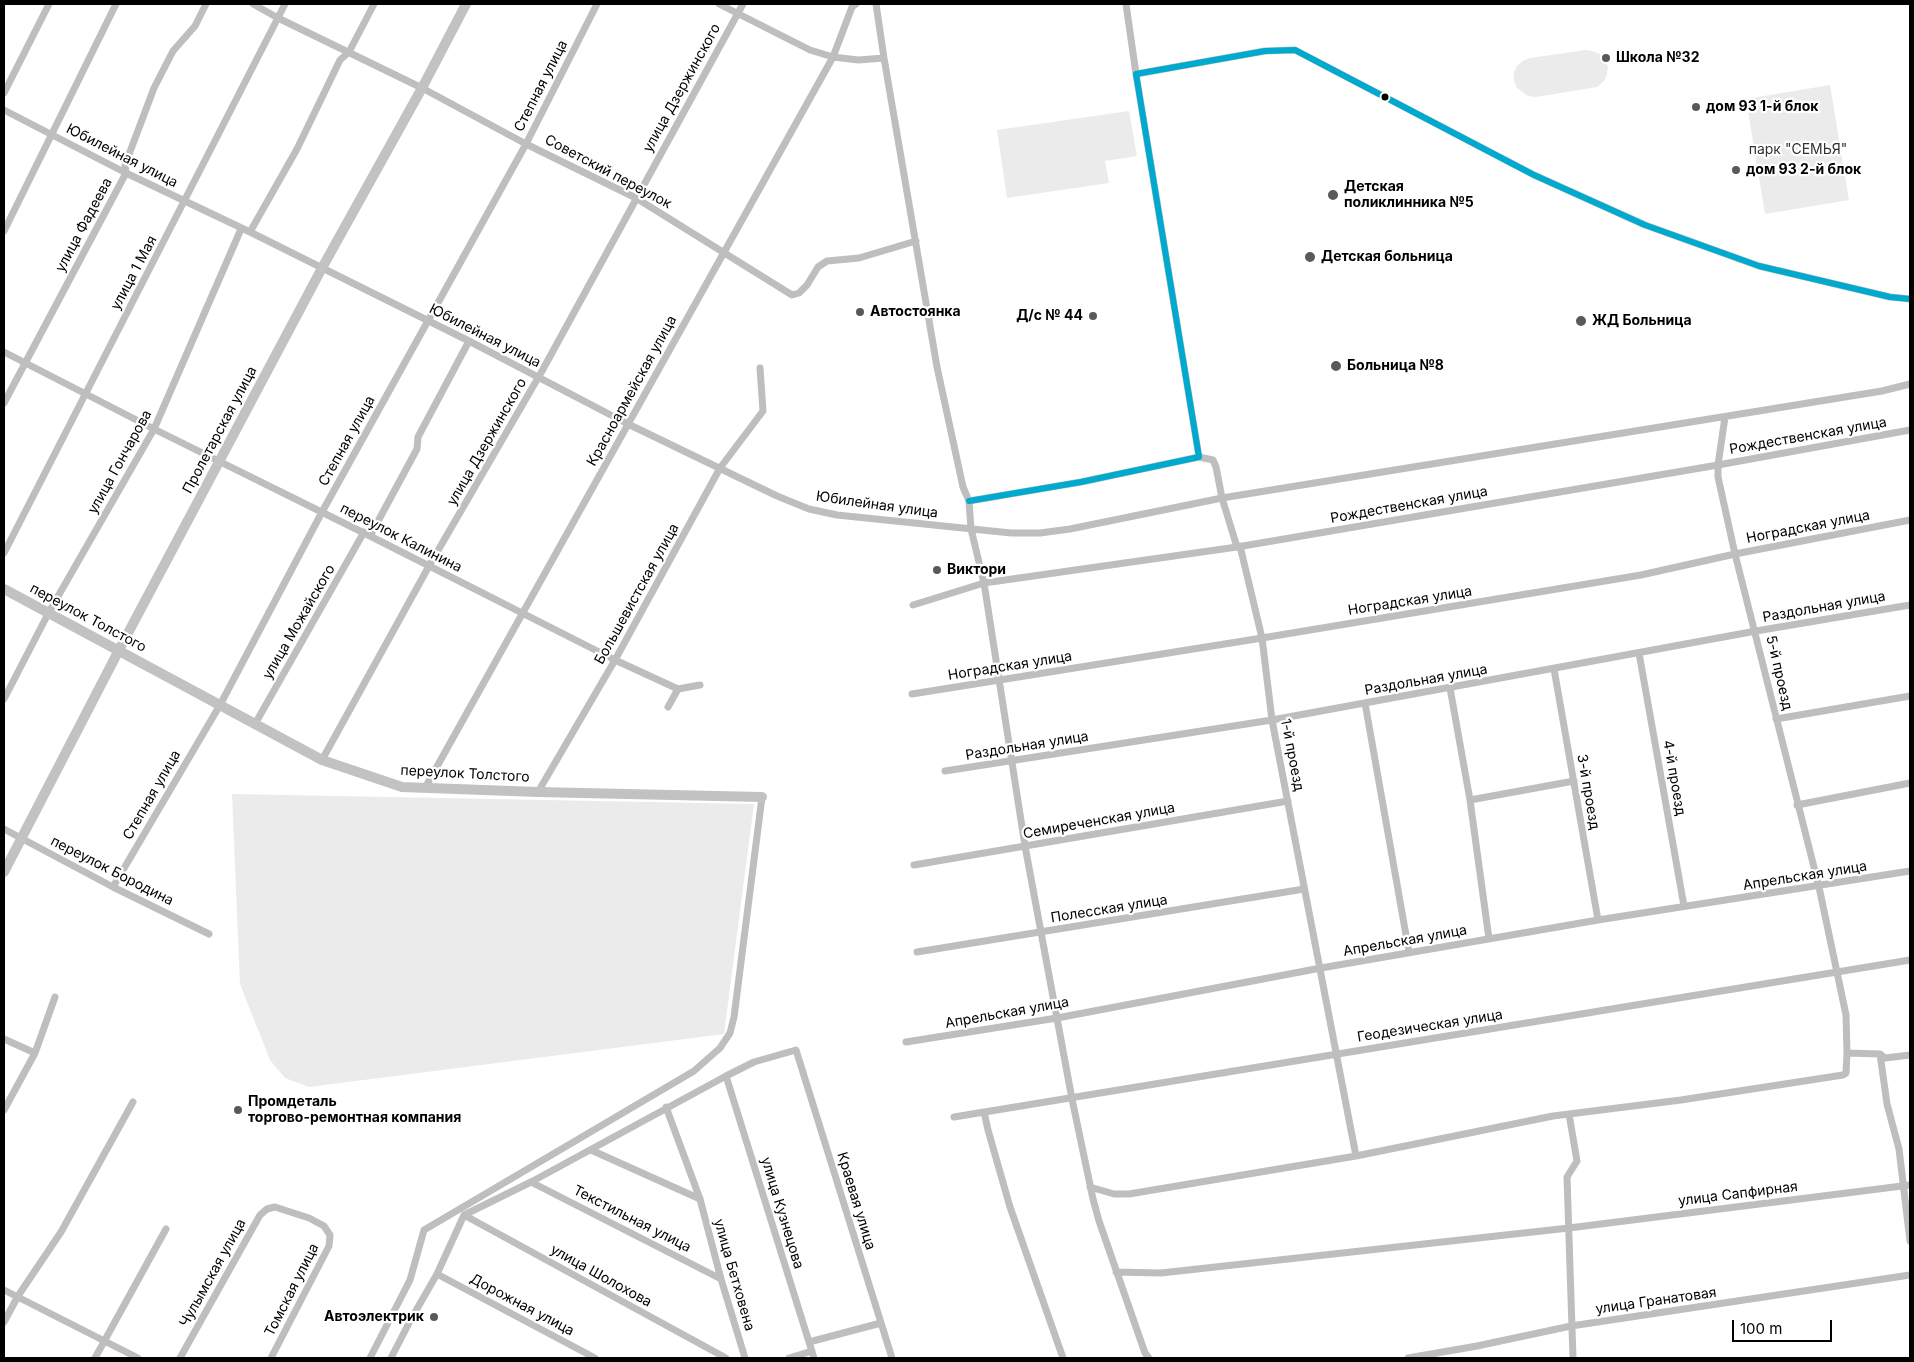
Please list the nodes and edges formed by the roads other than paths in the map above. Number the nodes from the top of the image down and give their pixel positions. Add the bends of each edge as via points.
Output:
1 (49, 4) edge
2 (116, 4) edge
3 (206, 4) edge
4 (254, 4) edge
5 (285, 4) edge
6 (374, 4) edge
7 (466, 4) edge
8 (597, 4) edge
9 (719, 4) edge
10 (743, 4) edge
11 (856, 4) edge
12 (876, 4) edge
13 (1126, 4) edge
14 (738, 13) junction
15 (278, 18) junction
16 (349, 52) junction
17 (833, 57) junction
18 (884, 58) junction
19 (1136, 74) junction
20 (422, 88) junction
21 (4, 93) edge
22 (4, 110) edge
23 (53, 135) junction
24 (526, 144) junction
25 (126, 173) junction
26 (636, 198) junction
27 (185, 202) junction
28 (241, 229) junction
29 (4, 231) edge
30 (250, 232) junction
31 (916, 241) junction
32 (724, 252) junction
33 (322, 268) junction
34 (1910, 299) edge
35 (429, 320) junction
36 (469, 341) junction
37 (4, 352) edge
38 (25, 363) junction
39 (760, 368) dead end
40 (538, 378) junction
41 (1910, 384) edge
42 (85, 393) junction
43 (4, 403) edge
44 (1725, 417) junction
45 (628, 424) junction
46 (154, 429) junction
47 (1910, 430) edge
48 (1199, 457) junction
49 (219, 462) junction
50 (1718, 465) junction
51 (720, 468) junction
52 (1222, 498) junction
53 (969, 502) junction
54 (322, 512) junction
55 (1910, 520) edge
56 (971, 529) junction
57 (367, 534) junction
58 (1238, 547) junction
59 (4, 553) edge
60 (1735, 554) junction
61 (429, 566) junction
62 (984, 583) junction
63 (4, 589) edge
64 (913, 605) dead end
65 (1910, 605) edge
66 (49, 612) junction
67 (522, 613) junction
68 (1756, 632) junction
69 (1262, 638) junction
70 (119, 650) junction
71 (1638, 653) junction
72 (615, 660) junction
73 (1554, 669) junction
74 (998, 681) junction
75 (700, 685) dead end
76 (1450, 688) junction
77 (678, 689) junction
78 (912, 694) dead end
79 (1910, 696) edge
80 (4, 699) edge
81 (1365, 704) junction
82 (220, 705) junction
83 (668, 707) dead end
84 (1776, 719) junction
85 (1272, 720) junction
86 (255, 724) junction
87 (322, 760) junction
88 (1011, 761) junction
89 (945, 771) dead end
90 (1574, 782) junction
91 (1910, 783) edge
92 (426, 788) junction
93 (538, 792) junction
94 (762, 797) joint
95 (1470, 800) junction
96 (1288, 801) junction
97 (1797, 805) junction
98 (4, 829) edge
99 (21, 838) junction
100 (1025, 846) junction
101 (914, 865) dead end
102 (4, 872) edge
103 (1910, 872) edge
104 (113, 887) junction
105 (1819, 887) junction
106 (1304, 889) junction
107 (1684, 906) junction
108 (1598, 920) junction
109 (1041, 932) junction
110 (209, 934) dead end
111 (1489, 939) junction
112 (917, 952) dead end
113 (1409, 952) junction
114 (1910, 960) edge
115 (1321, 968) junction
116 (1838, 972) junction
117 (55, 997) dead end
118 (1057, 1018) junction
119 (4, 1039) edge
120 (906, 1042) dead end
121 (1847, 1053) junction
122 (35, 1054) junction
123 (1337, 1054) junction
124 (1880, 1054) junction
125 (1910, 1056) edge
126 (726, 1076) junction
127 (1072, 1099) junction
128 (133, 1102) dead end
129 (666, 1107) junction
130 (4, 1110) edge
131 (984, 1112) junction
132 (1569, 1114) junction
133 (954, 1117) dead end
134 (591, 1150) junction
135 (1356, 1156) junction
136 (531, 1182) junction
137 (1907, 1185) edge
138 (1090, 1187) junction
139 (700, 1199) junction
140 (275, 1207) joint
141 (464, 1215) junction
142 (1569, 1228) junction
143 (166, 1229) dead end
144 (1910, 1241) edge
145 (1116, 1272) junction
146 (437, 1274) junction
147 (1910, 1275) edge
148 (721, 1279) junction
149 (4, 1290) edge
150 (18, 1296) junction
151 (4, 1322) edge
152 (881, 1323) junction
153 (1571, 1326) junction
154 (104, 1340) junction
155 (809, 1342) junction
156 (813, 1355) edge
157 (95, 1358) edge
158 (138, 1358) edge
159 (180, 1358) edge
160 (271, 1358) edge
161 (370, 1358) edge
162 (392, 1358) edge
163 (595, 1358) edge
164 (726, 1358) edge
165 (745, 1358) edge
166 (789, 1358) edge
167 (892, 1358) edge
168 (1063, 1358) edge
169 (1149, 1358) edge
170 (1408, 1358) edge
171 (1573, 1358) edge

1 - 21 street
2 - 23 street
3 - 25 street, улица Фадеева via 194,26 173,51 154,88 125,165
4 - 15 street, Советский переулок
5 - 15 street, улица 1 Мая
6 - 16 street
7 - 20 main road, Пролетарская улица
8 - 24 street, Степная улица
9 - 14 street
10 - 14 street, улица Дзержинского
11 - 17 street, Красноармейская улица
12 - 18 street
13 - 19 street
14 - 17 street via 810,50
14 - 26 street, улица Дзержинского
15 - 16 street, Советский переулок
15 - 27 street, улица 1 Мая
16 - 20 street, Советский переулок
16 - 30 street via 340,60 298,149
17 - 18 street via 858,60
17 - 32 street, Красноармейская улица
18 - 31 street
19 - 34 street via 1265,51 1295,50 1534,175 1646,225 1759,266
19 - 48 street
20 - 24 street, Советский переулок
20 - 33 main road, Пролетарская улица
22 - 23 street, Юбилейная улица
23 - 25 street, Юбилейная улица
23 - 29 street
24 - 26 street, Советский переулок
24 - 35 street, Степная улица
25 - 27 street, Юбилейная улица
25 - 38 street, улица Фадеева
26 - 32 street, Советский переулок
26 - 40 street, улица Дзержинского
27 - 28 street, Юбилейная улица
27 - 42 street, улица 1 Мая
28 - 30 street, Юбилейная улица
28 - 46 street, улица Гончарова
30 - 33 street, Юбилейная улица
31 - 32 street, Советский переулок via 859,258 827,261 818,267 799,293 792,294
31 - 53 street via 947,419
32 - 45 street, Красноармейская улица
33 - 35 street, Юбилейная улица
33 - 49 main road, Пролетарская улица
35 - 36 street, Юбилейная улица
35 - 54 street, Степная улица
36 - 40 street, Юбилейная улица
36 - 57 street, улица Можайского via 418,438 417,449
37 - 38 street, переулок Калинина
38 - 42 street, переулок Калинина
38 - 43 street, улица Фадеева
39 - 51 street, Большевистская улица via 763,411
40 - 45 street, Юбилейная улица
40 - 61 street, улица Дзержинского
41 - 44 street, Юбилейная улица
42 - 46 street, переулок Калинина
42 - 59 street, улица 1 Мая
44 - 50 street, 5-й проезд
44 - 52 street, Юбилейная улица
45 - 51 street, Юбилейная улица
45 - 67 street, Красноармейская улица
46 - 49 street, переулок Калинина
46 - 66 street, улица Гончарова
47 - 50 street, Рождественская улица
48 - 52 street, 1-й проезд via 1214,462
48 - 53 street
49 - 54 street, переулок Калинина
49 - 70 main road, Пролетарская улица
50 - 58 street, Рождественская улица
50 - 60 street, 5-й проезд
51 - 56 street, Юбилейная улица via 809,509 867,519
51 - 72 street, Большевистская улица
52 - 56 street, Юбилейная улица via 1040,533
52 - 58 street, 1-й проезд
53 - 56 street
54 - 57 street, переулок Калинина
54 - 82 street, Степная улица
55 - 60 street, Ноградская улица
56 - 62 street
57 - 61 street, переулок Калинина
57 - 86 street, улица Можайского
58 - 62 street, Рождественская улица
58 - 69 street, 1-й проезд
60 - 68 street, 5-й проезд
60 - 69 street, Ноградская улица via 1632,576
61 - 67 street, переулок Калинина
61 - 87 street, улица Дзержинского
62 - 64 street, Рождественская улица
62 - 74 street
63 - 66 main road, переулок Толстого
65 - 68 street, Раздольная улица
66 - 70 main road, переулок Толстого
66 - 80 street, улица Гончарова
67 - 72 street, переулок Калинина
67 - 92 street, Красноармейская улица
68 - 71 street, Раздольная улица
68 - 84 street, 5-й проезд
69 - 74 street, Ноградская улица
69 - 85 street, 1-й проезд
70 - 82 main road, переулок Толстого
70 - 99 main road, Пролетарская улица
71 - 73 street, Раздольная улица
71 - 107 street, 4-й проезд
72 - 77 street, переулок Калинина
72 - 93 street, Большевистская улица
73 - 76 street, Раздольная улица
73 - 90 street, 3-й проезд
74 - 78 street, Ноградская улица
74 - 88 street
75 - 77 street
76 - 81 street, Раздольная улица
76 - 95 street
77 - 83 street
79 - 84 street
81 - 85 street, Раздольная улица
81 - 113 street
82 - 86 main road, переулок Толстого
82 - 104 street, Степная улица
84 - 97 street, 5-й проезд
85 - 88 street, Раздольная улица
85 - 96 street, 1-й проезд
86 - 87 main road, переулок Толстого
87 - 92 main road, переулок Толстого via 402,787
88 - 89 street, Раздольная улица
88 - 100 street
90 - 95 street
90 - 108 street, 3-й проезд
91 - 97 street
92 - 93 main road, переулок Толстого
93 - 94 main road, переулок Толстого
94 - 161 street via 734,1017 730,1033 720,1048 694,1071 424,1230 410,1280
95 - 111 street
96 - 100 street, Семиреченская улица
96 - 106 street, 1-й проезд
97 - 105 street, 5-й проезд
98 - 99 street, переулок Бородина
99 - 102 main road, Пролетарская улица
99 - 104 street, переулок Бородина
100 - 101 street, Семиреченская улица
100 - 109 street
103 - 105 street, Апрельская улица
104 - 110 street, переулок Бородина
105 - 107 street, Апрельская улица
105 - 116 street, 5-й проезд
106 - 109 street, Полесская улица
106 - 115 street, 1-й проезд
107 - 108 street, Апрельская улица
108 - 111 street, Апрельская улица
109 - 112 street, Полесская улица
109 - 118 street
111 - 113 street, Апрельская улица
113 - 115 street, Апрельская улица
114 - 116 street, Геодезическая улица
115 - 118 street, Апрельская улица
115 - 123 street, 1-й проезд
116 - 121 street, 5-й проезд via 1846,1015
116 - 123 street, Геодезическая улица
117 - 122 street
118 - 120 street, Апрельская улица
118 - 127 street
119 - 122 street
121 - 124 street
121 - 132 street, 5-й проезд via 1846,1073 1843,1075
122 - 130 street
123 - 127 street, Геодезическая улица
123 - 135 street, 1-й проезд
124 - 125 street via 1885,1058
124 - 137 street via 1887,1104
126 - 129 street
126 - 152 street, Краевая улица via 754,1062 796,1050
126 - 155 street, улица Кузнецова
127 - 131 street, Геодезическая улица
127 - 138 street
128 - 150 street via 61,1232
129 - 134 street
129 - 139 street, улица Бетховена
131 - 133 street, Геодезическая улица
131 - 168 street via 1010,1207
132 - 135 street
132 - 142 street via 1577,1161 1567,1178
134 - 136 street
134 - 139 street
135 - 138 street via 1129,1194 1114,1194
136 - 141 street
136 - 148 street, Текстильная улица
137 - 142 street, улица Сапфирная
137 - 144 street
138 - 145 street
139 - 148 street, улица Бетховена
140 - 159 street, Чулымская улица via 260,1215
140 - 160 street, Томская улица via 309,1218 324,1226 330,1235 329,1246
141 - 146 street
141 - 164 street, улица Шолохова
142 - 145 street, улица Сапфирная via 1161,1273
142 - 153 street
143 - 154 street
145 - 169 street
146 - 162 street
146 - 163 street, Дорожная улица
147 - 153 street, улица Гранатовая
148 - 165 street, улица Бетховена
149 - 150 street
150 - 151 street
150 - 154 street
152 - 155 street
152 - 167 street, Краевая улица
153 - 170 street, улица Гранатовая
153 - 171 street
154 - 157 street
154 - 158 street
155 - 156 street, улица Кузнецова
156 - 166 street

